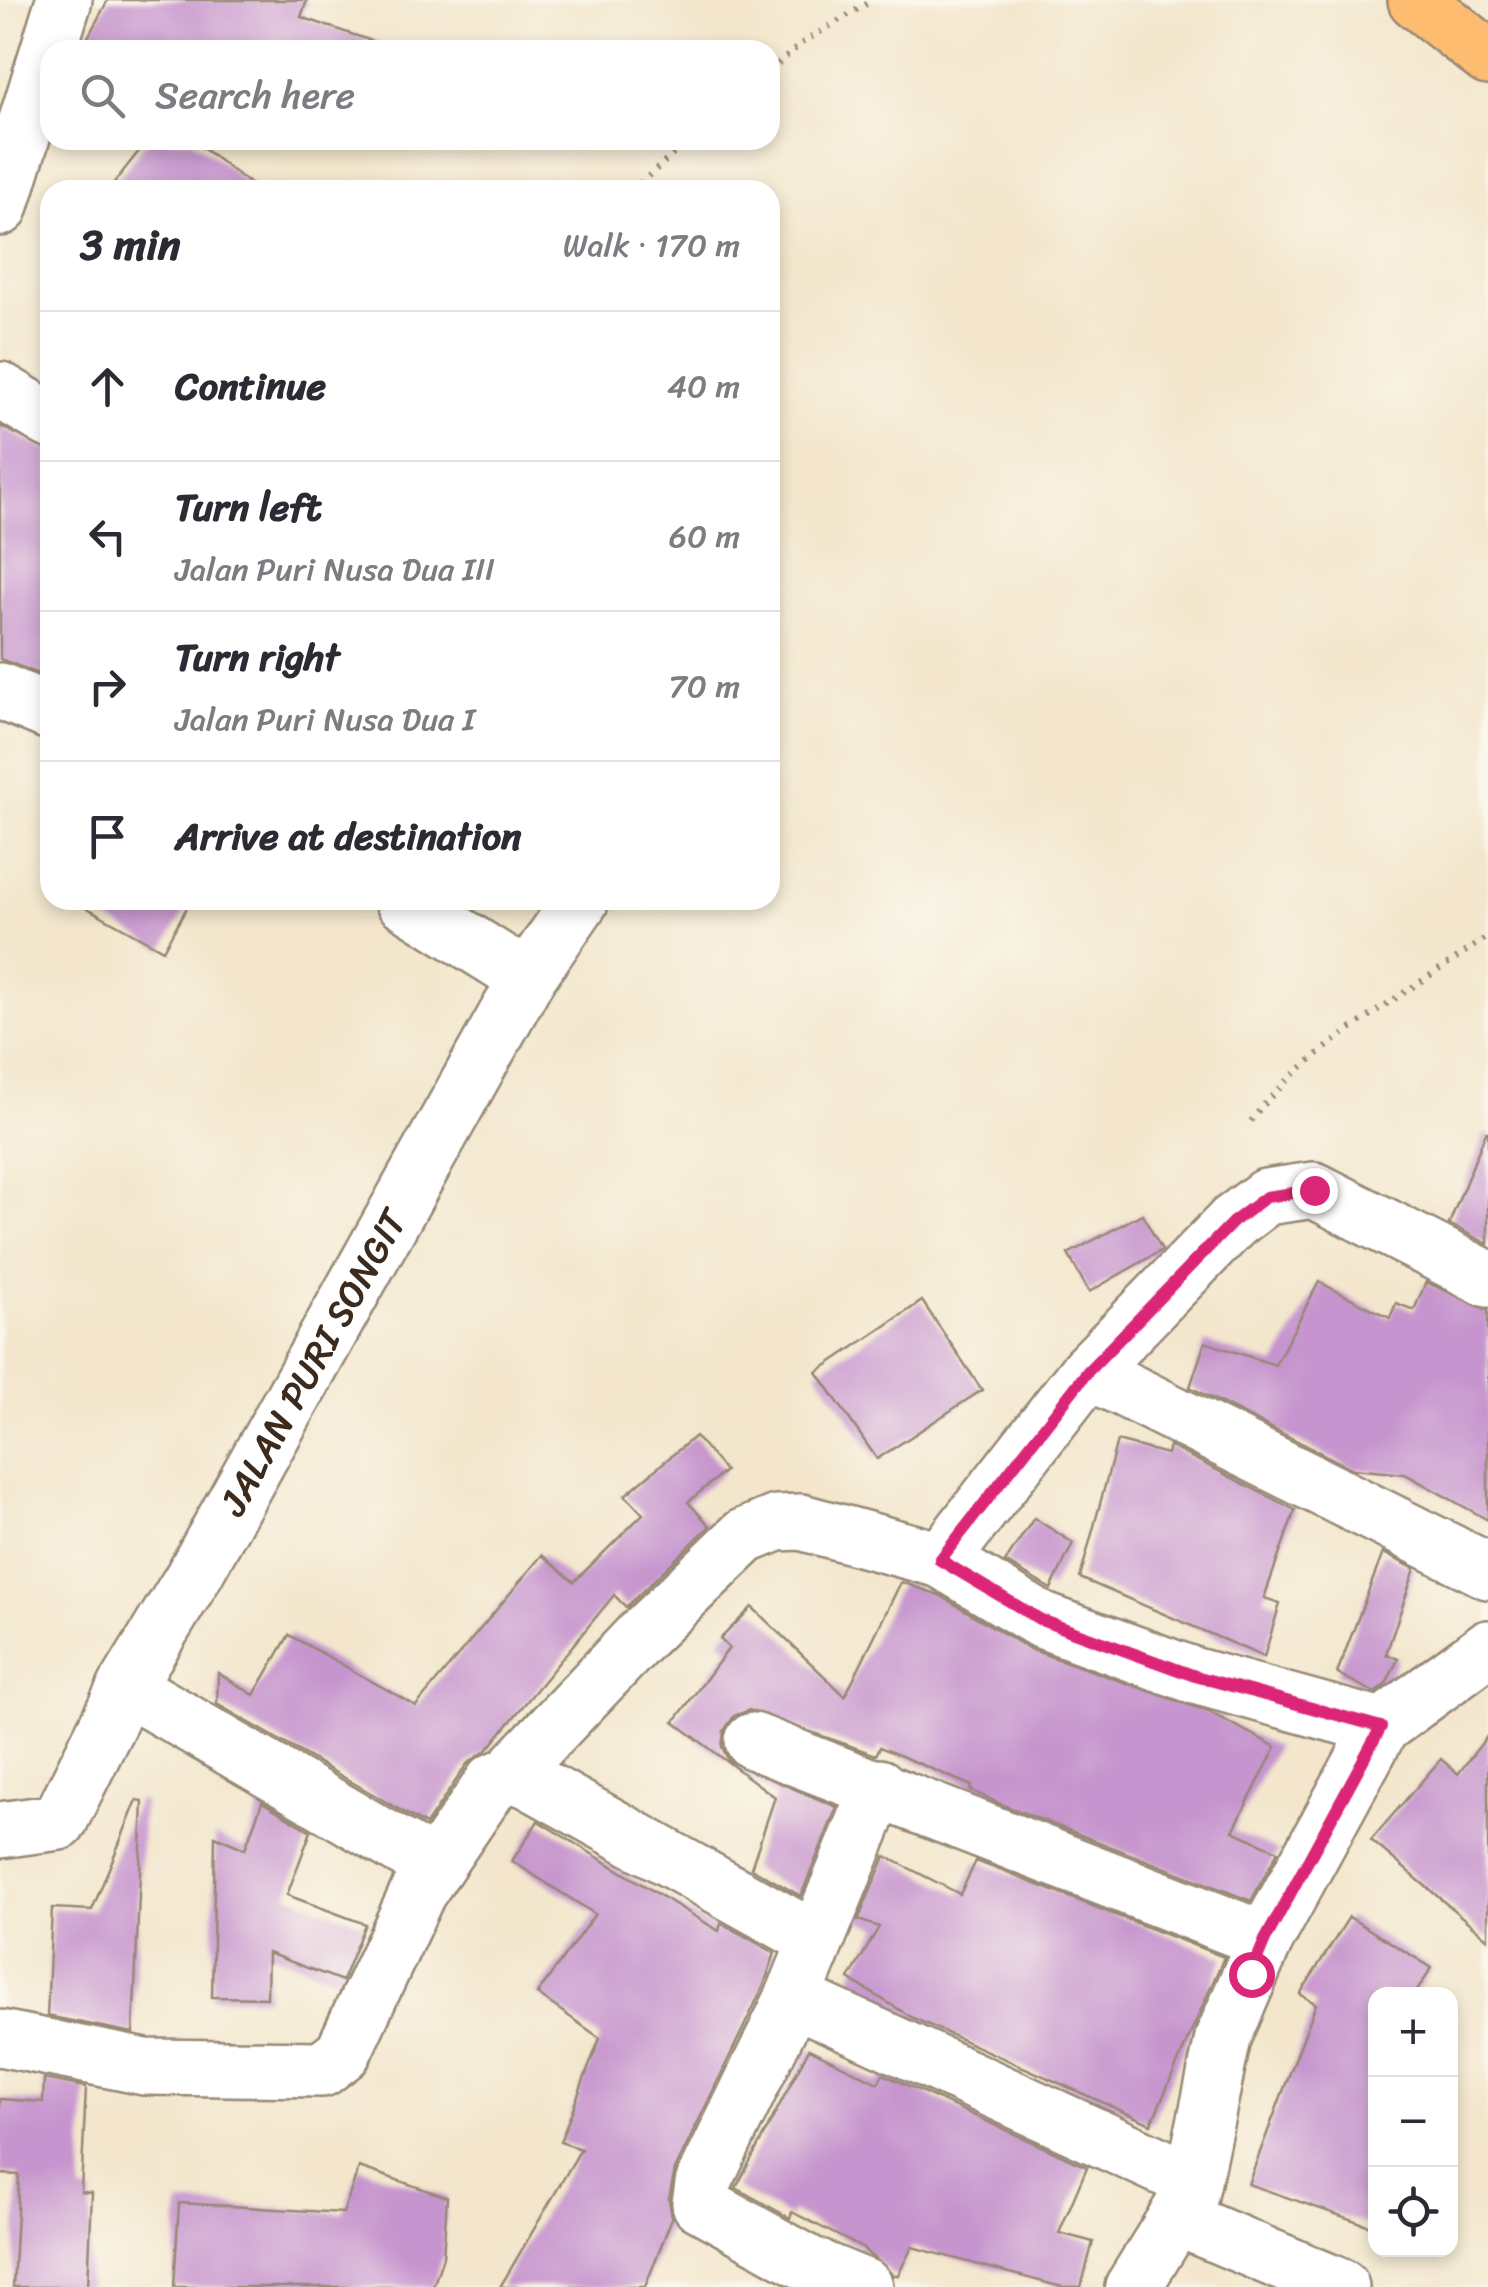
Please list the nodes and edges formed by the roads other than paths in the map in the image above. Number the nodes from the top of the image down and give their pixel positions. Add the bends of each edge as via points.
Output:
1 (64, 0) edge
2 (1416, 0) edge
3 (52, 40) edge
4 (1488, 58) edge
5 (40, 78) edge
6 (0, 208) edge
7 (0, 390) edge
8 (40, 414) edge
9 (0, 692) edge
10 (40, 708) edge
11 (419, 910) edge
12 (574, 910) edge
13 (528, 978) junction
14 (1488, 1279) edge
15 (1088, 1371) junction
16 (940, 1560) junction
17 (1488, 1571) edge
18 (1488, 1648) edge
19 (126, 1687) junction
20 (1381, 1727) junction
21 (753, 1741) dead end
22 (510, 1774) junction
23 (879, 1787) junction
24 (0, 1830) edge
25 (435, 1867) junction
26 (816, 1940) junction
27 (1265, 1940) junction
28 (793, 1998) junction
29 (0, 2038) edge
30 (1185, 2199) junction
31 (809, 2276) edge
32 (865, 2287) edge
33 (1133, 2287) edge
34 (1341, 2287) edge

1 - 3 street
2 - 4 highway
5 - 6 street
7 - 8 street
9 - 10 street
11 - 13 street
12 - 13 street, JALAN PURI SONGIT
13 - 19 street, JALAN PURI SONGIT
14 - 15 street via 1314,1190 1266,1197 1233,1222
15 - 16 street
15 - 17 street
16 - 20 street via 1041,1620 1195,1676
16 - 22 street via 800,1522 777,1522 746,1536
18 - 20 street
19 - 24 street, JALAN PURI SONGIT via 59,1822
19 - 25 street
20 - 27 street
21 - 23 street
22 - 25 street via 493,1782
22 - 26 street
23 - 26 street
23 - 27 street
25 - 29 street via 343,2053 322,2069 145,2067
26 - 28 street
27 - 30 street via 1223,2038
28 - 30 street
28 - 31 street via 703,2184 700,2204
30 - 33 street
30 - 34 street
31 - 32 street

